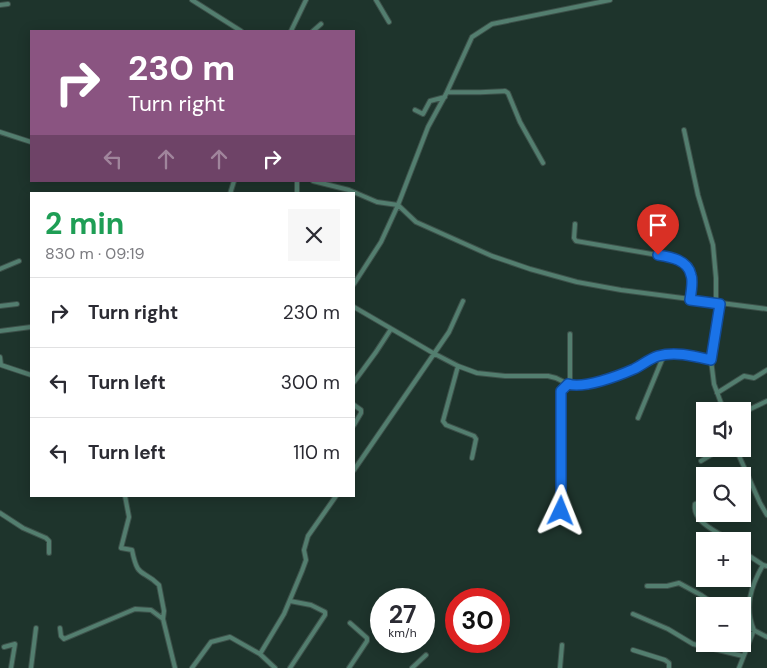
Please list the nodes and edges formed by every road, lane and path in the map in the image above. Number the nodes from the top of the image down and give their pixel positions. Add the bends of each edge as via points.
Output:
1 (192, 0) edge
2 (376, 0) edge
3 (610, 0) edge
4 (305, 1) edge
5 (8, 4) dead end
6 (0, 5) edge
7 (389, 22) dead end
8 (322, 24) dead end
9 (239, 30) edge
10 (291, 30) edge
11 (314, 30) edge
12 (447, 92) junction
13 (445, 97) junction
14 (415, 110) dead end
15 (684, 130) dead end
16 (0, 132) edge
17 (30, 142) edge
18 (543, 163) dead end
19 (316, 182) edge
20 (354, 192) edge
21 (355, 193) edge
22 (398, 205) junction
23 (575, 224) dead end
24 (19, 260) dead end
25 (0, 269) edge
26 (355, 282) edge
27 (690, 300) junction
28 (463, 301) dead end
29 (18, 304) dead end
30 (718, 304) junction
31 (0, 306) edge
32 (355, 308) edge
33 (767, 309) edge
34 (30, 327) edge
35 (391, 329) junction
36 (0, 331) edge
37 (570, 334) dead end
38 (433, 353) junction
39 (664, 355) junction
40 (0, 357) edge
41 (711, 360) junction
42 (458, 366) junction
43 (767, 370) edge
44 (30, 375) edge
45 (355, 381) edge
46 (569, 385) junction
47 (716, 393) junction
48 (767, 401) edge
49 (720, 402) edge
50 (355, 406) edge
51 (751, 409) edge
52 (638, 418) dead end
53 (355, 423) edge
54 (708, 457) edge
55 (740, 457) edge
56 (472, 458) dead end
57 (701, 461) dead end
58 (355, 469) edge
59 (752, 485) joint
60 (126, 497) edge
61 (335, 497) edge
62 (696, 504) edge
63 (561, 511) dead end
64 (0, 513) edge
65 (696, 515) edge
66 (767, 515) edge
67 (703, 522) edge
68 (717, 532) edge
69 (49, 553) dead end
70 (751, 556) edge
71 (765, 565) edge
72 (647, 586) dead end
73 (704, 597) edge
74 (290, 601) junction
75 (633, 614) dead end
76 (163, 619) junction
77 (350, 623) dead end
78 (36, 628) dead end
79 (60, 628) dead end
80 (751, 628) edge
81 (754, 630) junction
82 (767, 637) edge
83 (562, 644) dead end
84 (4, 647) dead end
85 (633, 650) dead end
86 (260, 654) junction
87 (426, 655) dead end
88 (744, 656) junction
89 (11, 668) edge
90 (31, 668) edge
91 (175, 668) edge
92 (192, 668) edge
93 (275, 668) edge
94 (290, 668) edge
95 (349, 668) edge
96 (412, 668) edge
97 (560, 668) edge
98 (669, 668) edge
99 (739, 668) edge

1 - 9 street
2 - 7 street
3 - 12 street via 486,26 470,39
4 - 10 street
5 - 6 street
8 - 11 street
12 - 13 street
12 - 18 street via 508,93
13 - 14 street via 430,100 422,114
13 - 22 street via 428,127
15 - 30 street via 713,245
16 - 17 street
19 - 20 street
21 - 22 street via 377,202
22 - 26 street via 381,242
22 - 27 street via 416,222 511,263 576,282
23 - 27 street via 576,241 678,260 692,276
24 - 25 street
27 - 30 street
28 - 38 street via 449,332
29 - 31 street
30 - 33 street
30 - 41 street
32 - 35 street
34 - 36 street
35 - 38 street
35 - 45 street
37 - 46 street
38 - 42 street
38 - 58 street
39 - 41 street
39 - 46 street via 599,382
39 - 52 street
40 - 44 street via 1,365
41 - 47 street
42 - 46 street via 505,376 548,376
42 - 56 street via 442,421 474,436
43 - 47 street via 754,378 744,376
46 - 63 street via 561,391
47 - 49 street
48 - 51 street
50 - 53 street via 361,413
54 - 57 street
55 - 59 street
59 - 66 street
60 - 76 street via 129,517 121,548 132,550 139,572 159,585
61 - 74 street via 308,536 304,550 306,560
62 - 65 street
64 - 69 street via 22,528 45,536 49,541
67 - 68 street
70 - 71 street
71 - 81 street via 755,578 749,598
72 - 73 street via 680,583
74 - 86 street
74 - 94 street via 325,612
75 - 88 street via 693,644
76 - 79 street via 151,610 139,608 64,639
76 - 91 street
77 - 95 street via 364,634 367,641
78 - 90 street
80 - 81 street
81 - 82 street
81 - 88 street
83 - 97 street
84 - 89 street via 15,644
85 - 98 street via 669,662
86 - 92 street via 230,637 211,642
86 - 93 street
87 - 96 street
88 - 99 street

